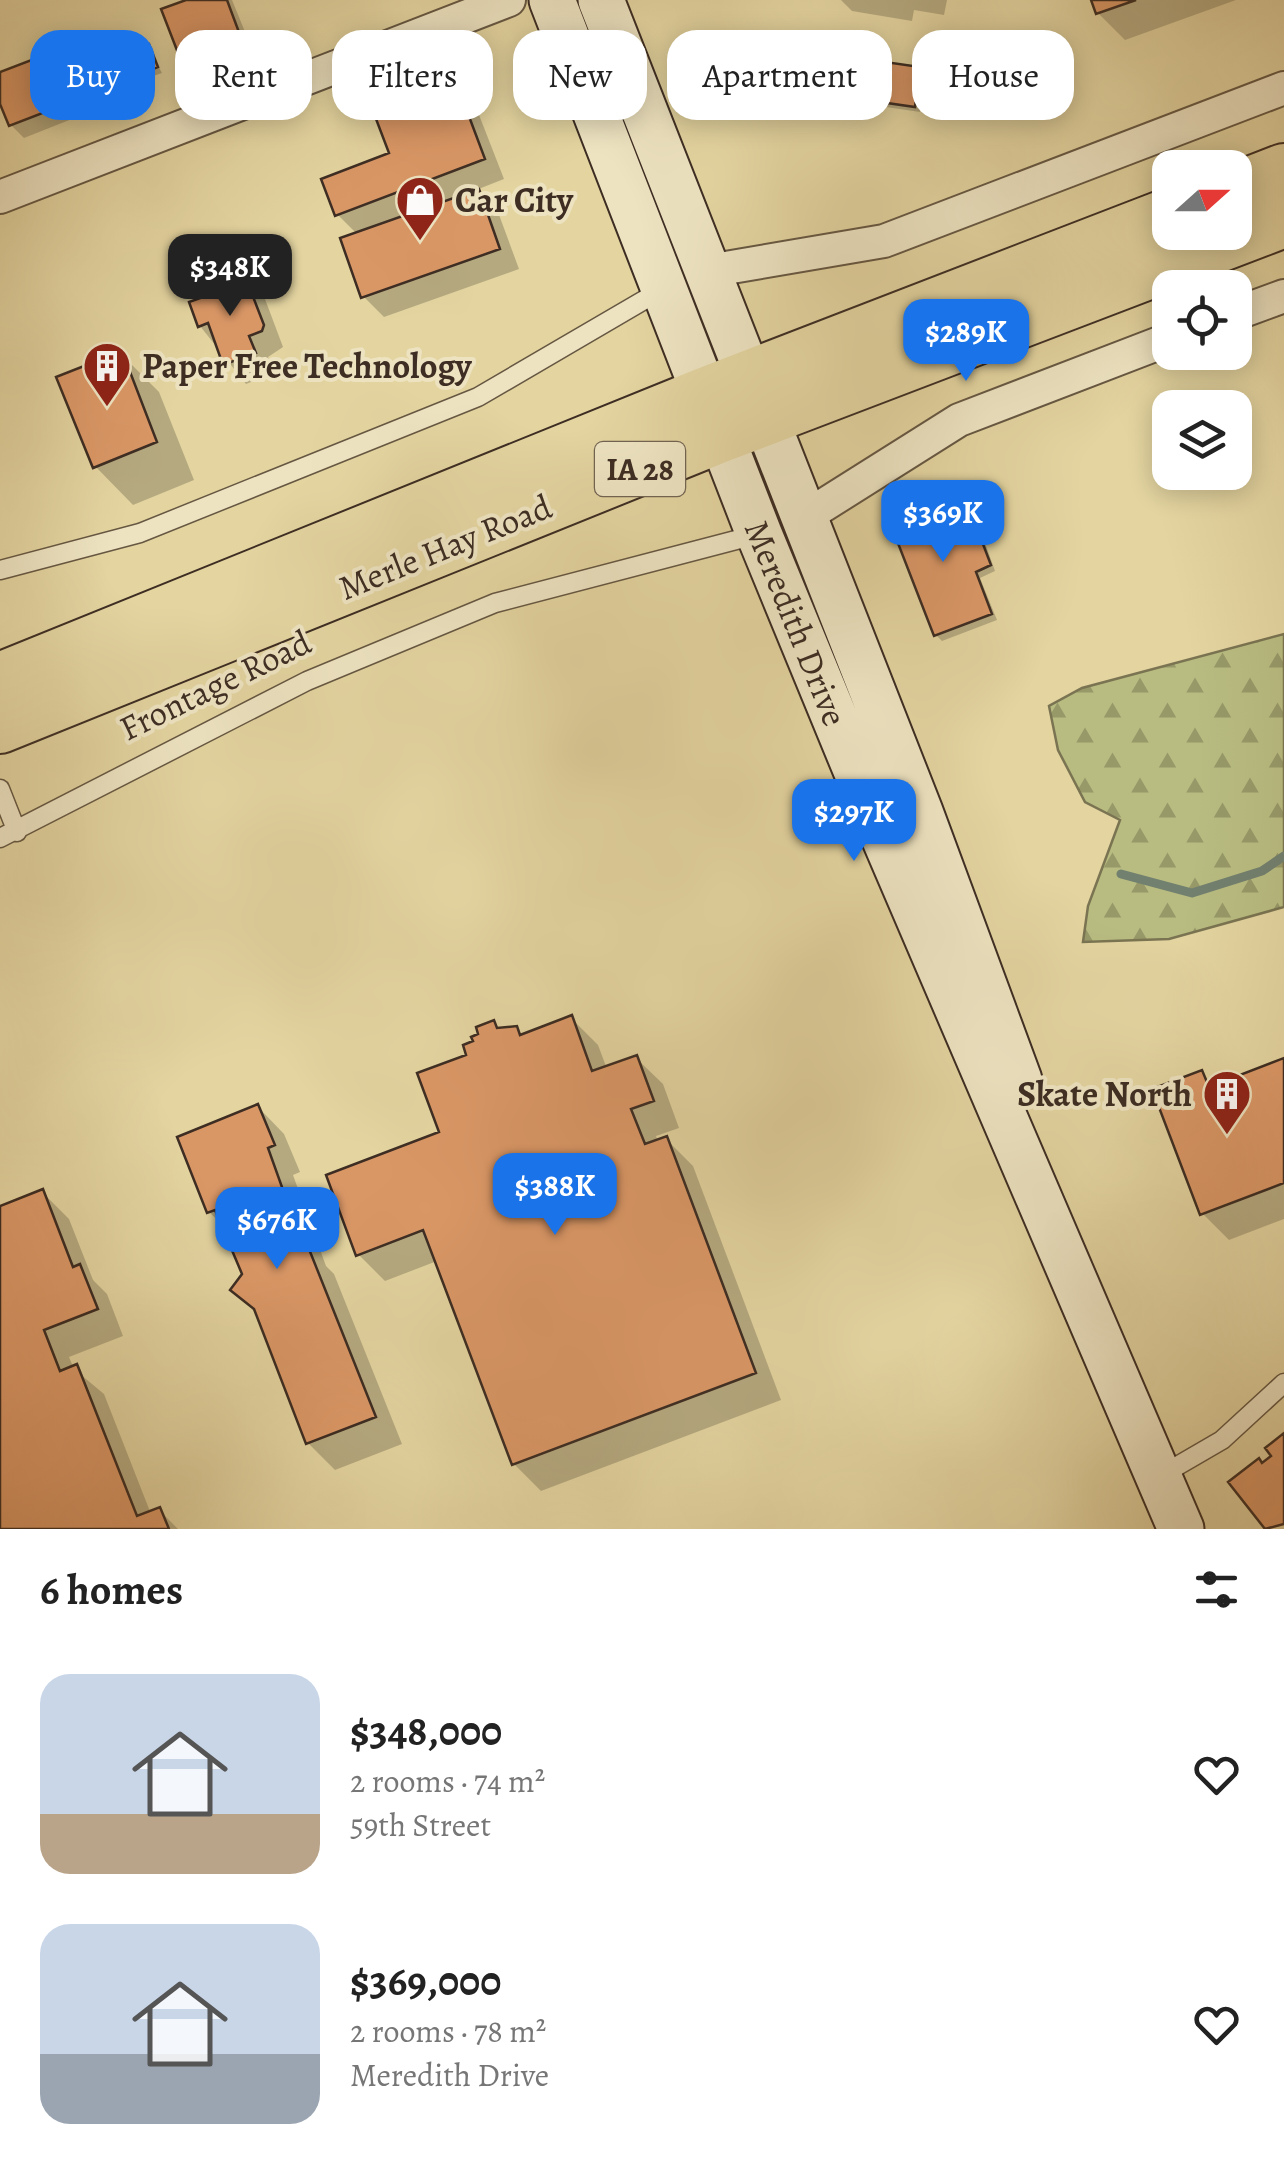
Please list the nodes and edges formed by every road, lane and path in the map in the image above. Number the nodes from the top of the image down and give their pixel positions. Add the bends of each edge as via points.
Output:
1 (509, 0) edge
2 (552, 0) edge
3 (601, 0) edge
4 (1284, 88) edge
5 (1284, 170) edge
6 (1252, 182) edge
7 (0, 197) edge
8 (1284, 221) edge
9 (1152, 222) edge
10 (708, 271) junction
11 (663, 288) junction
12 (1284, 296) edge
13 (1252, 308) edge
14 (1152, 346) edge
15 (735, 406) junction
16 (805, 517) junction
17 (759, 534) junction
18 (0, 570) edge
19 (0, 680) edge
20 (0, 728) edge
21 (0, 788) edge
22 (8, 835) edge
23 (1284, 1383) edge
24 (1130, 1404) junction
25 (1160, 1476) junction
26 (1181, 1529) edge

1 - 7 street
2 - 11 main road, Meredith Drive
3 - 10 main road, Meredith Drive
4 - 10 street via 884,241
5 - 6 main road
8 - 15 main road, Merle Hay Road / IA 28
9 - 15 main road, Merle Hay Road / IA 28
10 - 15 main road, Meredith Drive
11 - 15 main road, Meredith Drive
11 - 18 lane via 478,397 140,533
12 - 13 street
14 - 16 street via 959,420
15 - 16 main road, Meredith Drive
15 - 17 main road, Meredith Drive
15 - 19 main road, Merle Hay Road / IA 28
15 - 20 main road, Merle Hay Road / IA 28
16 - 24 main road, Meredith Drive via 993,1008
17 - 22 lane, Frontage Road via 495,603 308,681
17 - 24 main road, Meredith Drive
21 - 22 lane
23 - 25 lane via 1222,1440
24 - 25 main road, Meredith Drive
25 - 26 main road, Meredith Drive

